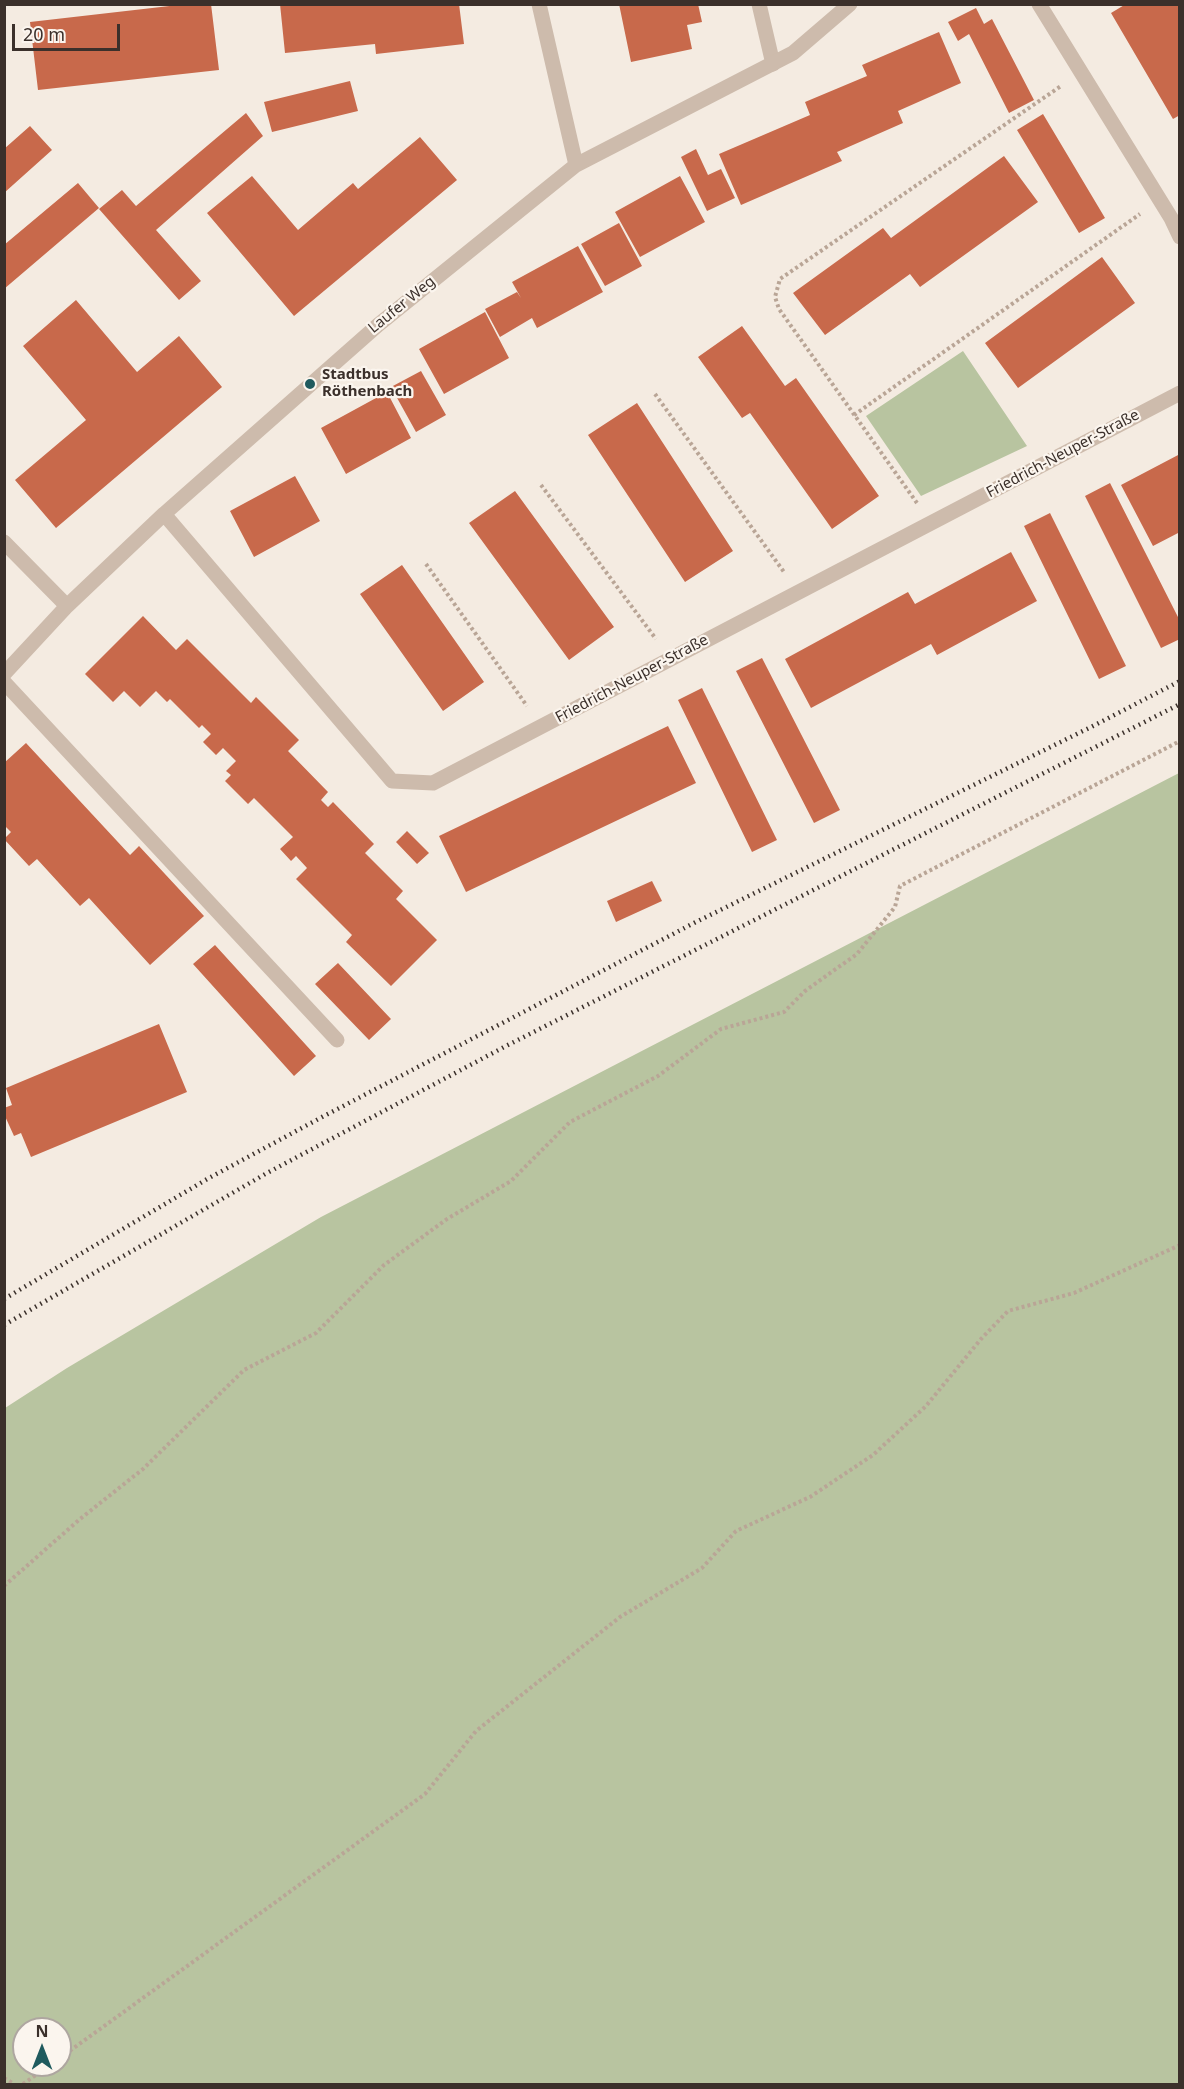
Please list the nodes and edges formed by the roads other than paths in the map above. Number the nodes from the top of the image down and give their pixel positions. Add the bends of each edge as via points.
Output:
1 (539, 4) edge
2 (759, 4) edge
3 (850, 4) edge
4 (1039, 4) edge
5 (773, 64) junction
6 (576, 165) junction
7 (1175, 215) edge
8 (1179, 237) edge
9 (1179, 393) edge
10 (164, 514) junction
11 (4, 542) edge
12 (67, 606) junction
13 (4, 674) edge
14 (4, 682) edge
15 (337, 1040) dead end

1 - 6 street
2 - 5 street
3 - 5 street, Laufer Weg via 793,53
4 - 7 street via 1160,200
5 - 6 street, Laufer Weg
6 - 10 street, Laufer Weg via 378,325
7 - 8 street
9 - 10 street, Friedrich-Neuper-Straße via 433,783 392,781
10 - 12 street, Laufer Weg
11 - 12 street
12 - 13 street, Laufer Weg
14 - 15 street

